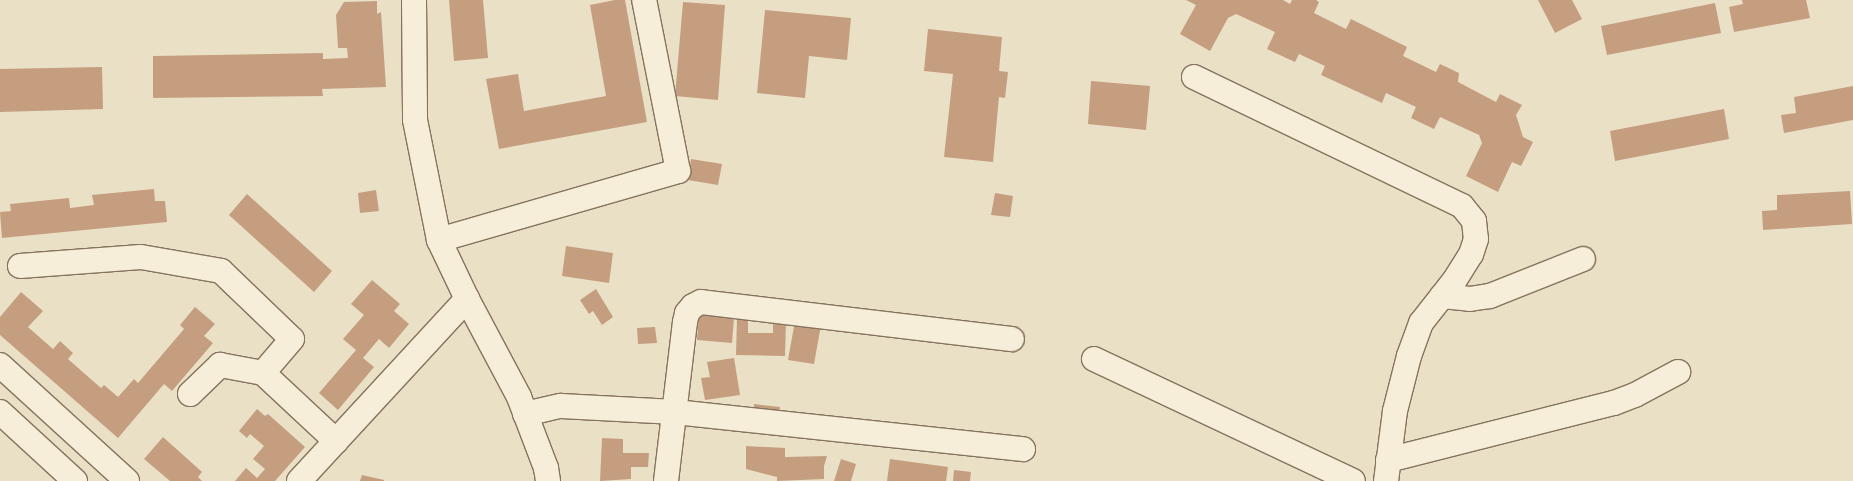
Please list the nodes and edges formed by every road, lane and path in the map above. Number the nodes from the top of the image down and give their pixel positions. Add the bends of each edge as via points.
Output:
1 (414, 0) edge
2 (644, 0) edge
3 (1194, 77) dead end
4 (439, 240) junction
5 (1583, 259) dead end
6 (20, 266) dead end
7 (1442, 296) junction
8 (466, 299) junction
9 (1012, 339) dead end
10 (1094, 359) dead end
11 (0, 365) edge
12 (1678, 372) dead end
13 (263, 373) junction
14 (190, 394) dead end
15 (0, 412) edge
16 (675, 412) junction
17 (525, 414) junction
18 (336, 441) junction
19 (1023, 449) dead end
20 (1387, 471) edge
21 (75, 481) edge
22 (127, 481) edge
23 (299, 481) edge
24 (548, 481) edge
25 (666, 481) edge
26 (1353, 481) edge

1 - 4 street via 415,120
2 - 4 street via 678,171
3 - 7 street via 1462,206 1474,221 1475,247
4 - 8 street
5 - 7 street via 1490,296 1470,299
6 - 13 street via 141,257 221,271 292,339
7 - 20 street via 1421,323 1409,356 1395,411
8 - 17 street
8 - 18 street
9 - 16 street via 701,302 687,313
10 - 26 street
11 - 22 street
12 - 20 street via 1614,403
13 - 14 street via 220,366
13 - 18 street
15 - 21 street
16 - 17 street via 561,406
16 - 19 street
16 - 25 street
17 - 24 street
18 - 23 street

